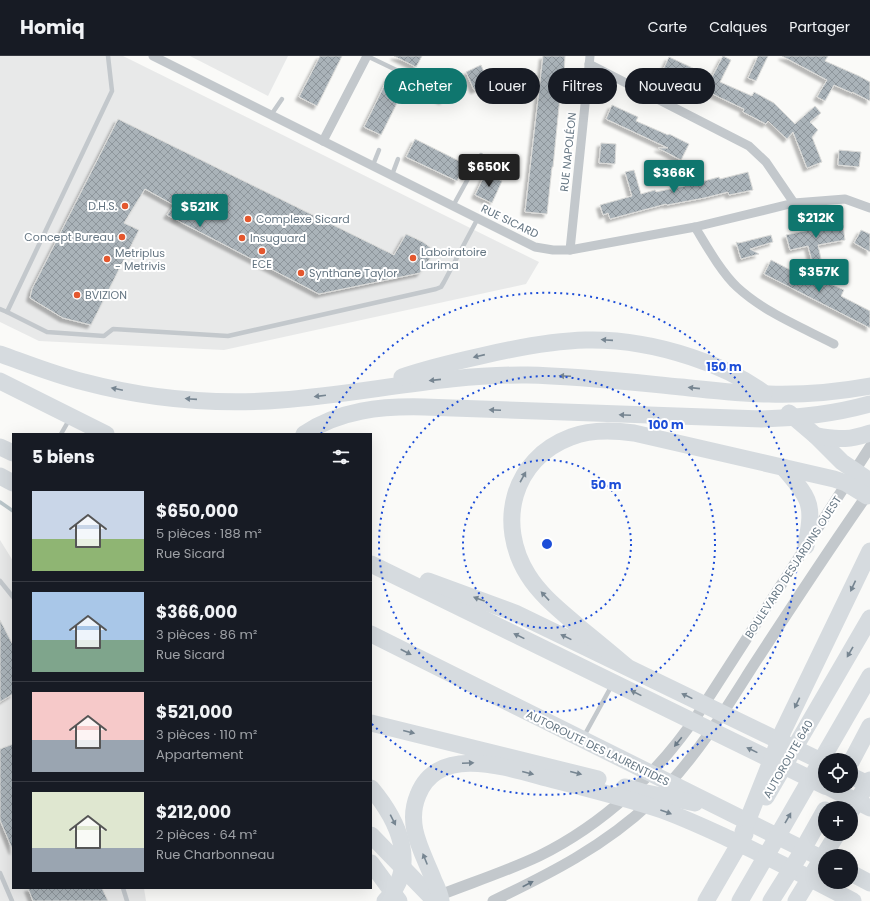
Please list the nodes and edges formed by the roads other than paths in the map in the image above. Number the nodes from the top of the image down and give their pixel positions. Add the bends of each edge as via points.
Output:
1 (108, 56) edge
2 (153, 56) edge
3 (367, 56) edge
4 (589, 60) edge
5 (392, 68) edge
6 (282, 99) dead end
7 (271, 115) junction
8 (323, 141) junction
9 (379, 150) dead end
10 (480, 154) dead end
11 (398, 159) dead end
12 (372, 165) junction
13 (392, 175) junction
14 (794, 203) junction
15 (453, 206) junction
16 (870, 208) edge
17 (478, 218) junction
18 (695, 227) junction
19 (570, 250) junction
20 (0, 309) edge
21 (7, 312) junction
22 (834, 344) dead end
23 (0, 354) edge
24 (0, 381) edge
25 (870, 386) edge
26 (359, 391) junction
27 (869, 404) edge
28 (71, 416) junction
29 (870, 432) edge
30 (62, 433) edge
31 (104, 433) edge
32 (306, 433) edge
33 (816, 436) junction
34 (0, 447) edge
35 (870, 447) edge
36 (12, 453) edge
37 (783, 467) junction
38 (0, 476) edge
39 (850, 477) junction
40 (12, 483) edge
41 (869, 490) edge
42 (806, 546) junction
43 (870, 551) edge
44 (372, 560) edge
45 (372, 564) edge
46 (0, 581) edge
47 (12, 596) edge
48 (870, 618) edge
49 (372, 635) edge
50 (626, 666) junction
51 (870, 676) edge
52 (614, 682) junction
53 (372, 723) edge
54 (870, 726) edge
55 (582, 740) junction
56 (829, 753) edge
57 (856, 753) edge
58 (818, 754) edge
59 (818, 771) edge
60 (858, 780) edge
61 (870, 780) edge
62 (818, 783) edge
63 (870, 786) edge
64 (372, 789) edge
65 (839, 793) edge
66 (857, 801) edge
67 (870, 808) edge
68 (722, 809) junction
69 (818, 822) edge
70 (372, 836) edge
71 (833, 841) edge
72 (735, 851) junction
73 (818, 857) edge
74 (375, 868) edge
75 (0, 873) edge
76 (858, 877) edge
77 (870, 883) edge
78 (123, 889) edge
79 (799, 896) edge
80 (435, 900) edge
81 (12, 901) edge
82 (127, 901) edge
83 (385, 901) edge
84 (399, 901) edge
85 (493, 901) edge
86 (706, 901) edge
87 (740, 901) edge
88 (771, 901) edge
89 (853, 901) edge

1 - 21 lane via 112,91
2 - 7 street, RUE SICARD
3 - 5 lane
3 - 8 street
4 - 14 street via 749,146 766,162
4 - 19 street, RUE NAPOLÉON
6 - 7 lane
7 - 8 street, RUE SICARD
8 - 12 street, RUE SICARD
9 - 12 lane
10 - 15 lane
11 - 13 lane
12 - 13 street, RUE SICARD
13 - 15 street, RUE SICARD
14 - 16 street, RUE SICARD via 845,199
14 - 18 street, RUE SICARD
15 - 17 street, RUE SICARD
17 - 19 street, RUE SICARD via 535,247
17 - 21 lane via 441,287 228,336 113,330 104,336 47,332
18 - 19 street, RUE SICARD
18 - 22 street via 716,261 736,286 763,307
20 - 21 lane
26 -> 23 highway via 258,401 170,398 84,382
24 - 28 highway
25 -> 26 highway via 832,392 770,394 591,378 525,375 449,379
33 -> 26 highway via 764,393 727,371 665,349 616,340 571,340 513,349 428,368
27 -> 32 highway via 818,415 762,419 387,407 340,416
28 - 30 lane
28 - 31 highway
29 - 33 highway via 850,439
33 - 39 highway via 842,462
34 - 36 highway
35 - 39 street, BOULEVARD DESJARDINS OUEST
37 - 39 highway via 834,479
37 - 42 highway via 808,501
50 -> 37 highway via 553,605 536,586 524,566 514,542 511,519 515,496 528,468 544,452 562,440 581,433 606,431 634,433
38 - 40 highway
39 - 41 highway
39 - 42 street, BOULEVARD DESJARDINS OUEST
85 -> 41 street, BOULEVARD DESJARDINS OUEST via 578,857 634,817 667,786 710,732
42 -> 80 street, BOULEVARD DESJARDINS OUEST via 688,729 644,780 577,834 541,855
43 -> 72 highway via 783,731
50 -> 44 highway via 516,613
52 -> 45 highway
46 - 47 lane
48 -> 72 highway, AUTOROUTE 640
49 -> 55 highway, AUTOROUTE DES LAURENTIDES
58 -> 50 highway
51 - 56 highway
52 - 55 lane
62 -> 52 highway
53 -> 68 highway via 642,792
54 - 57 highway
55 - 68 highway, AUTOROUTE DES LAURENTIDES
87 -> 59 highway
60 - 63 highway
61 - 66 highway
64 -> 83 highway via 392,817 400,835 402,850 401,877 393,893
65 - 67 highway
68 - 73 highway, AUTOROUTE DES LAURENTIDES
69 - 88 highway
70 - 80 highway
71 - 79 highway
72 - 86 highway, AUTOROUTE 640
74 - 84 highway
75 - 81 lane
76 - 77 highway
78 - 82 lane
80 -> 89 highway via 412,820 415,802 424,784 436,772 454,764 476,763 580,786 662,810 752,850

